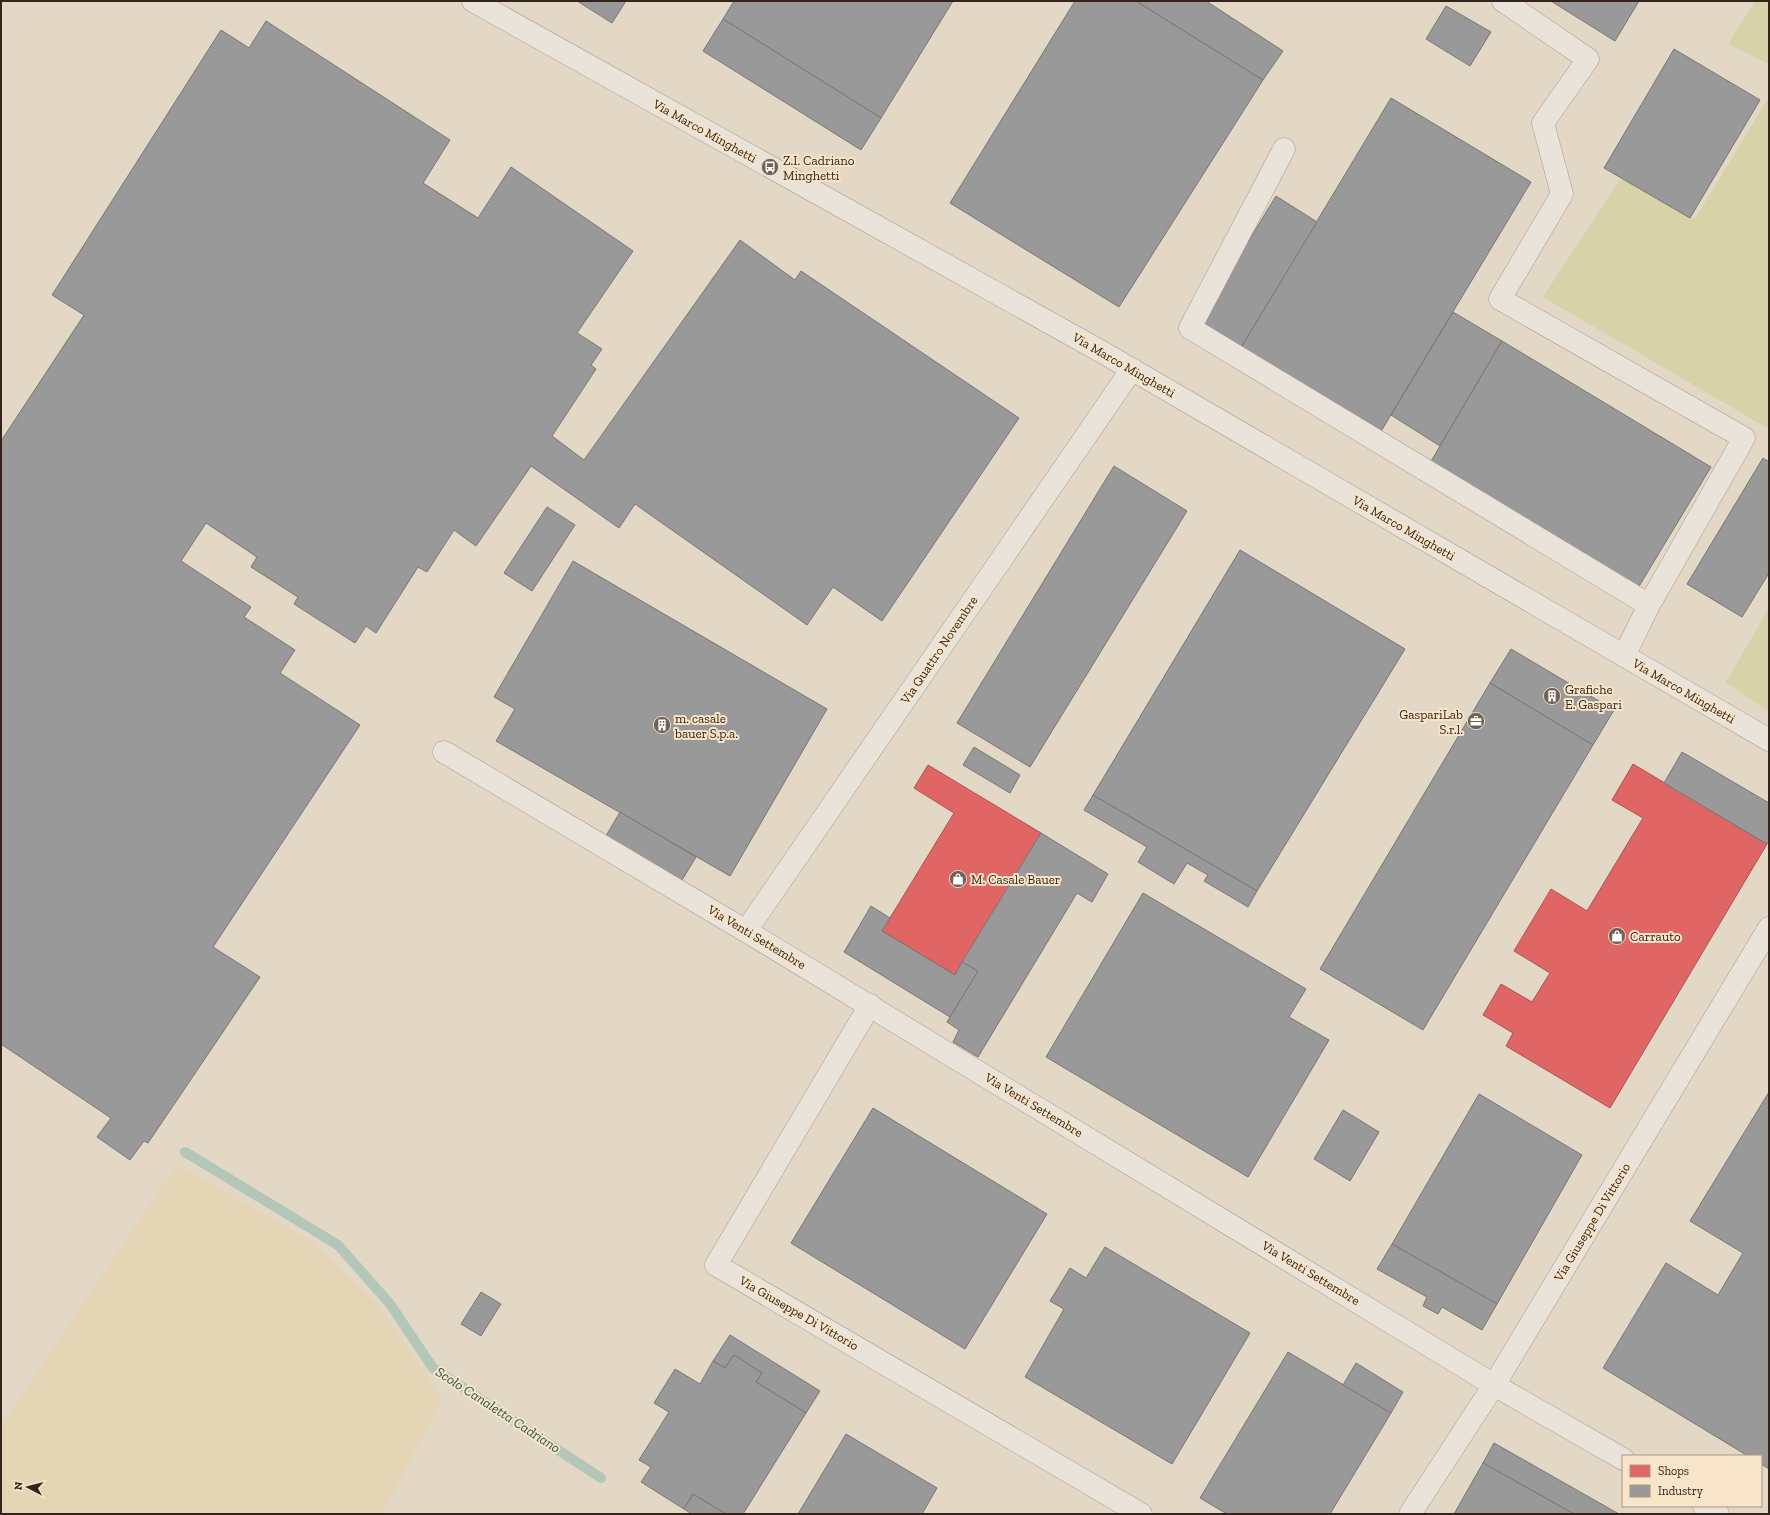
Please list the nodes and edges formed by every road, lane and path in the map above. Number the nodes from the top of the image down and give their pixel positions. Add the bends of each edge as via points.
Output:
1 (473, 1) edge
2 (1503, 1) edge
3 (1284, 149) dead end
4 (1132, 369) junction
5 (1649, 605) junction
6 (1624, 656) junction
7 (1769, 740) edge
8 (444, 752) dead end
9 (1769, 928) edge
10 (746, 931) junction
11 (870, 1005) junction
12 (1494, 1384) junction
13 (1622, 1458) edge
14 (1706, 1507) edge
15 (1141, 1514) edge
16 (1410, 1514) edge
17 (1718, 1514) edge

1 - 4 street, Via Marco Minghetti
2 - 5 street via 1588,59 1544,123 1562,194 1500,299 1744,438
3 - 5 street via 1190,328
4 - 6 street, Via Marco Minghetti
4 - 10 street, Via Quattro Novembre
5 - 6 street
6 - 7 street, Via Marco Minghetti
8 - 10 street, Via Venti Settembre
9 - 12 street, Via Giuseppe Di Vittorio
10 - 11 street, Via Venti Settembre
11 - 12 street, Via Venti Settembre
11 - 15 street, Via Giuseppe Di Vittorio via 716,1265
12 - 13 street, Via Venti Settembre
12 - 16 street, Via Giuseppe Di Vittorio
14 - 17 street

